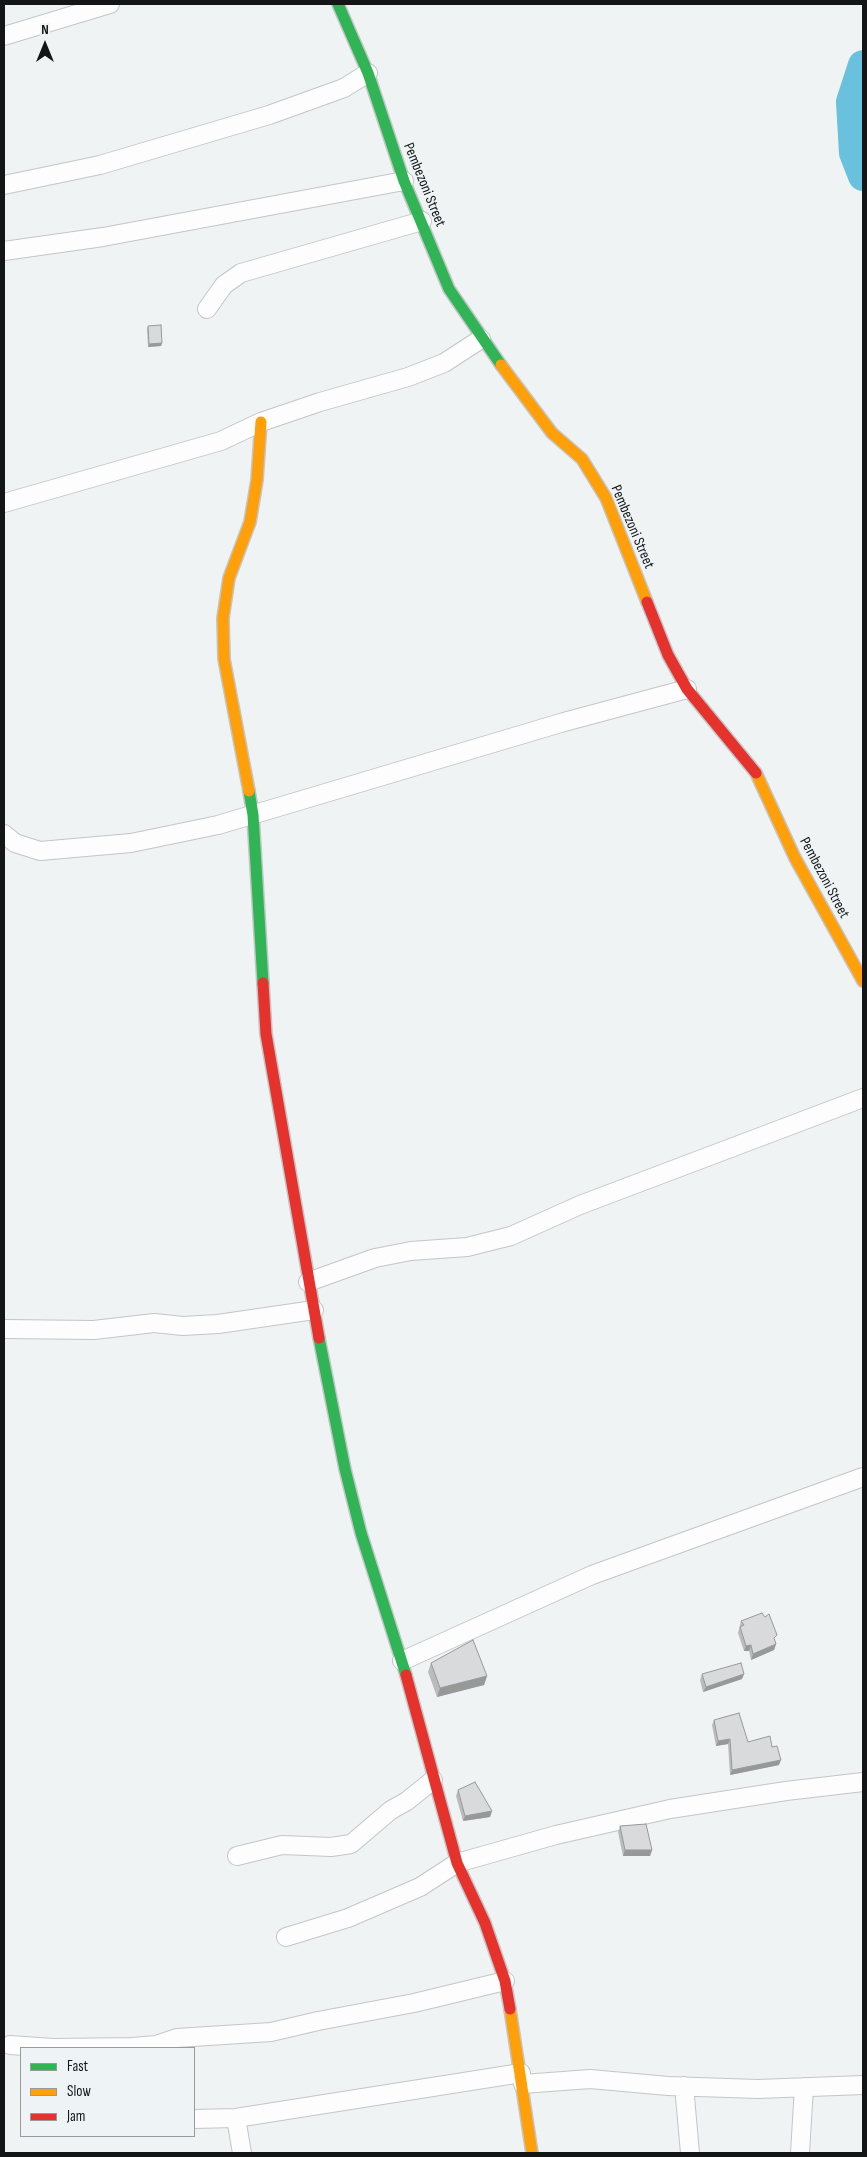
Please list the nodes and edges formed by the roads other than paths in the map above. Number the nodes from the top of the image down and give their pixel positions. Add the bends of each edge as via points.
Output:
1 (110, 4) edge
2 (338, 4) edge
3 (4, 36) edge
4 (368, 73) junction
5 (404, 180) junction
6 (4, 185) edge
7 (422, 220) junction
8 (4, 251) edge
9 (207, 309) dead end
10 (481, 339) junction
11 (261, 422) junction
12 (4, 503) edge
13 (687, 689) junction
14 (253, 816) junction
15 (4, 836) edge
16 (863, 981) edge
17 (863, 1098) edge
18 (308, 1282) junction
19 (314, 1310) junction
20 (4, 1329) edge
21 (863, 1477) edge
22 (402, 1660) junction
23 (433, 1780) junction
24 (863, 1782) edge
25 (237, 1856) dead end
26 (457, 1863) junction
27 (286, 1937) dead end
28 (505, 1981) junction
29 (10, 2045) dead end
30 (39, 2047) edge
31 (133, 2047) edge
32 (522, 2078) junction
33 (863, 2085) edge
34 (684, 2086) junction
35 (804, 2087) junction
36 (236, 2118) junction
37 (195, 2119) edge
38 (242, 2153) edge
39 (532, 2153) edge
40 (690, 2153) edge
41 (800, 2153) edge

1 - 3 street
2 - 4 street, Pembezoni Street
4 - 5 street, Pembezoni Street
4 - 6 street via 344,88 269,115 100,165
5 - 7 street, Pembezoni Street
5 - 8 street via 103,237
7 - 9 street via 242,273 224,285
7 - 10 street, Pembezoni Street via 449,290
10 - 11 street via 444,362 408,376
10 - 13 street, Pembezoni Street via 552,433 582,459 606,498 668,654
11 - 12 street via 221,441
11 - 14 street via 250,522 229,578 223,618 224,659
13 - 14 street via 338,788
13 - 16 street, Pembezoni Street via 754,769 795,858
14 - 15 street via 132,843 40,851
14 - 18 street via 266,1034
17 - 18 street via 580,1205 511,1236 467,1247 411,1251 375,1258
18 - 19 street
19 - 20 street via 218,1324 183,1326 154,1323 94,1330
19 - 22 street via 360,1533
21 - 22 street via 592,1575
22 - 23 street
23 - 25 street via 351,1844 331,1847 282,1845
23 - 26 street
24 - 26 street via 786,1790 670,1809 556,1835
26 - 27 street via 420,1887 348,1918
26 - 28 street via 485,1923
28 - 31 street via 271,2032 177,2038 156,2045
28 - 32 street
29 - 30 street
32 - 34 street
32 - 36 street
32 - 39 street
33 - 35 street
34 - 35 street
34 - 40 street
35 - 41 street
36 - 37 street
36 - 38 street

